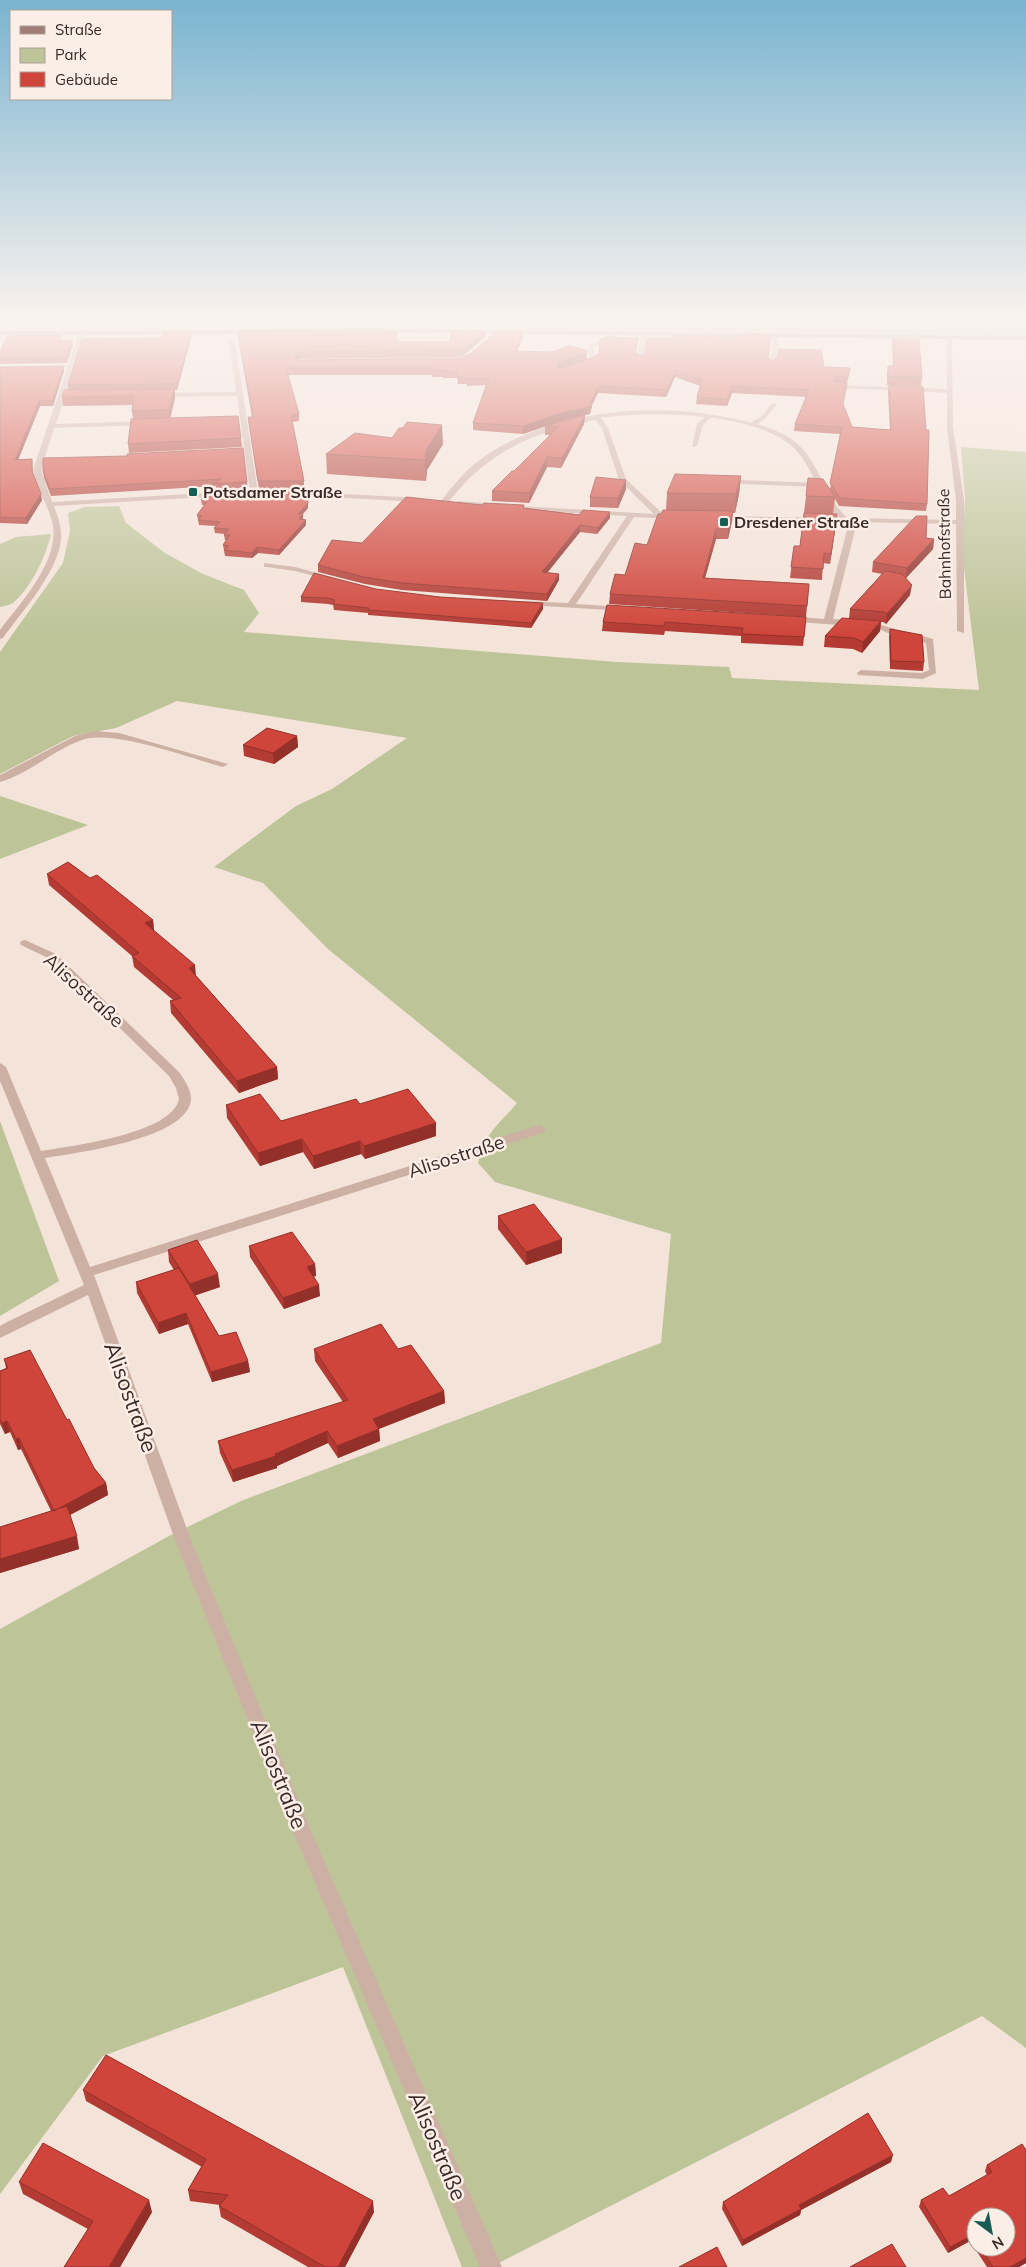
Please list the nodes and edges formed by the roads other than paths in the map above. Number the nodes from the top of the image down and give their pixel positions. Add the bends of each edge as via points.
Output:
1 (52, 423) edge
2 (154, 423) edge
3 (243, 423) edge
4 (573, 423) edge
5 (601, 423) edge
6 (701, 423) edge
7 (741, 423) edge
8 (755, 423) edge
9 (950, 423) edge
10 (751, 425) junction
11 (50, 426) junction
12 (694, 446) dead end
13 (247, 451) junction
14 (237, 452) edge
15 (742, 482) dead end
16 (819, 485) junction
17 (284, 492) edge
18 (244, 493) edge
19 (234, 494) edge
20 (438, 501) junction
21 (49, 504) junction
22 (631, 515) junction
23 (661, 516) junction
24 (687, 517) edge
25 (711, 518) edge
26 (847, 521) junction
27 (959, 522) junction
28 (267, 565) dead end
29 (341, 581) edge
30 (512, 602) edge
31 (571, 605) junction
32 (630, 609) edge
33 (0, 616) edge
34 (14, 616) junction
35 (781, 619) edge
36 (828, 622) junction
37 (961, 631) dead end
38 (0, 636) edge
39 (861, 673) dead end
40 (224, 764) dead end
41 (0, 779) edge
42 (25, 943) dead end
43 (0, 1067) edge
44 (540, 1129) dead end
45 (36, 1156) junction
46 (89, 1280) junction
47 (0, 1333) edge
48 (491, 2267) edge

1 - 11 street
2 - 11 street
3 - 13 street
4 - 20 street via 507,446 485,459
5 - 23 street via 622,480
6 - 12 street
7 - 10 street
8 - 10 street
9 - 27 street, Bahnhofstraße via 960,500
10 - 16 street via 778,435 800,449
11 - 21 street via 43,461 37,470
13 - 14 street
13 - 18 street via 257,493
15 - 16 street
16 - 26 street via 835,511
17 - 20 street
19 - 21 street
20 - 22 street
21 - 34 street via 58,531 51,562
22 - 23 street
22 - 31 street via 579,588
23 - 24 street
25 - 26 street
26 - 27 street
26 - 36 street via 851,530
27 - 37 street, Bahnhofstraße
28 - 29 street
30 - 31 street
31 - 32 street
33 - 34 street
34 - 38 street
35 - 36 street
36 - 39 street via 872,625 930,641 933,671 928,675
40 - 41 street via 116,735 96,734 78,738
42 - 45 street, Alisostraße via 52,956 174,1074 183,1088 184,1102 175,1117 138,1136
43 - 45 street, Alisostraße
44 - 46 street, Alisostraße
45 - 46 street, Alisostraße
46 - 47 street
46 - 48 street, Alisostraße via 183,1540 297,1820

